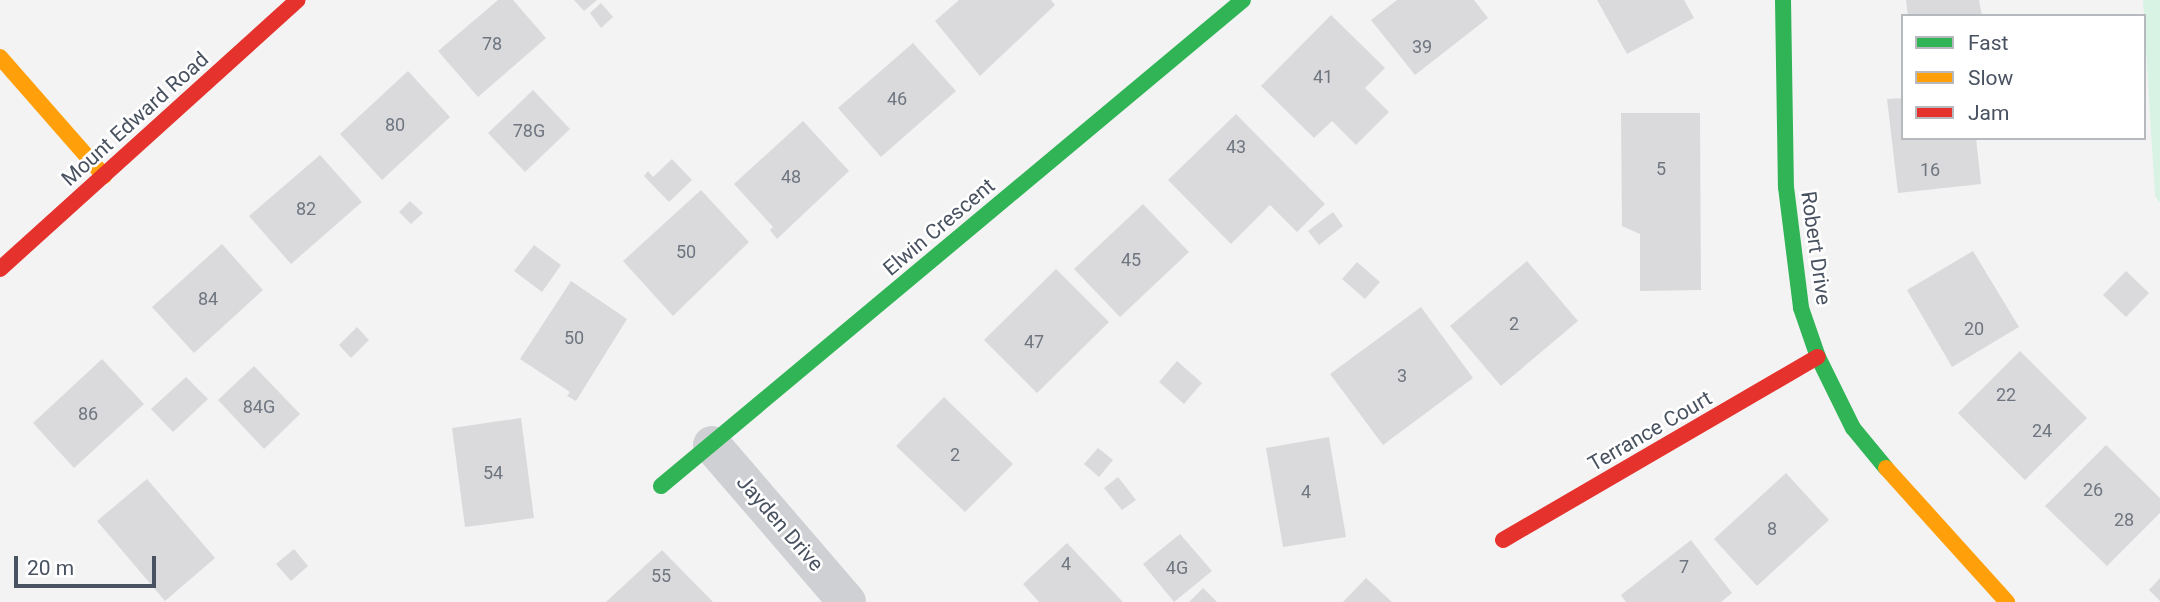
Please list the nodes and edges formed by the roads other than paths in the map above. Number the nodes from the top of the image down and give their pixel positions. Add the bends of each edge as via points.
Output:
1 (298, 0) edge
2 (1243, 0) edge
3 (1783, 0) edge
4 (0, 57) edge
5 (104, 176) junction
6 (0, 269) edge
7 (1818, 357) junction
8 (712, 445) junction
9 (661, 486) dead end
10 (1503, 540) dead end
11 (847, 602) edge
12 (2007, 602) edge

1 - 5 street, Mount Edward Road
2 - 8 street, Elwin Crescent
3 - 7 street, Robert Drive via 1786,187 1801,308
4 - 5 street
5 - 6 street, Mount Edward Road
7 - 10 street, Terrance Court
7 - 12 street, Robert Drive via 1853,428 1871,452
8 - 9 street, Elwin Crescent
8 - 11 street, Jayden Drive

